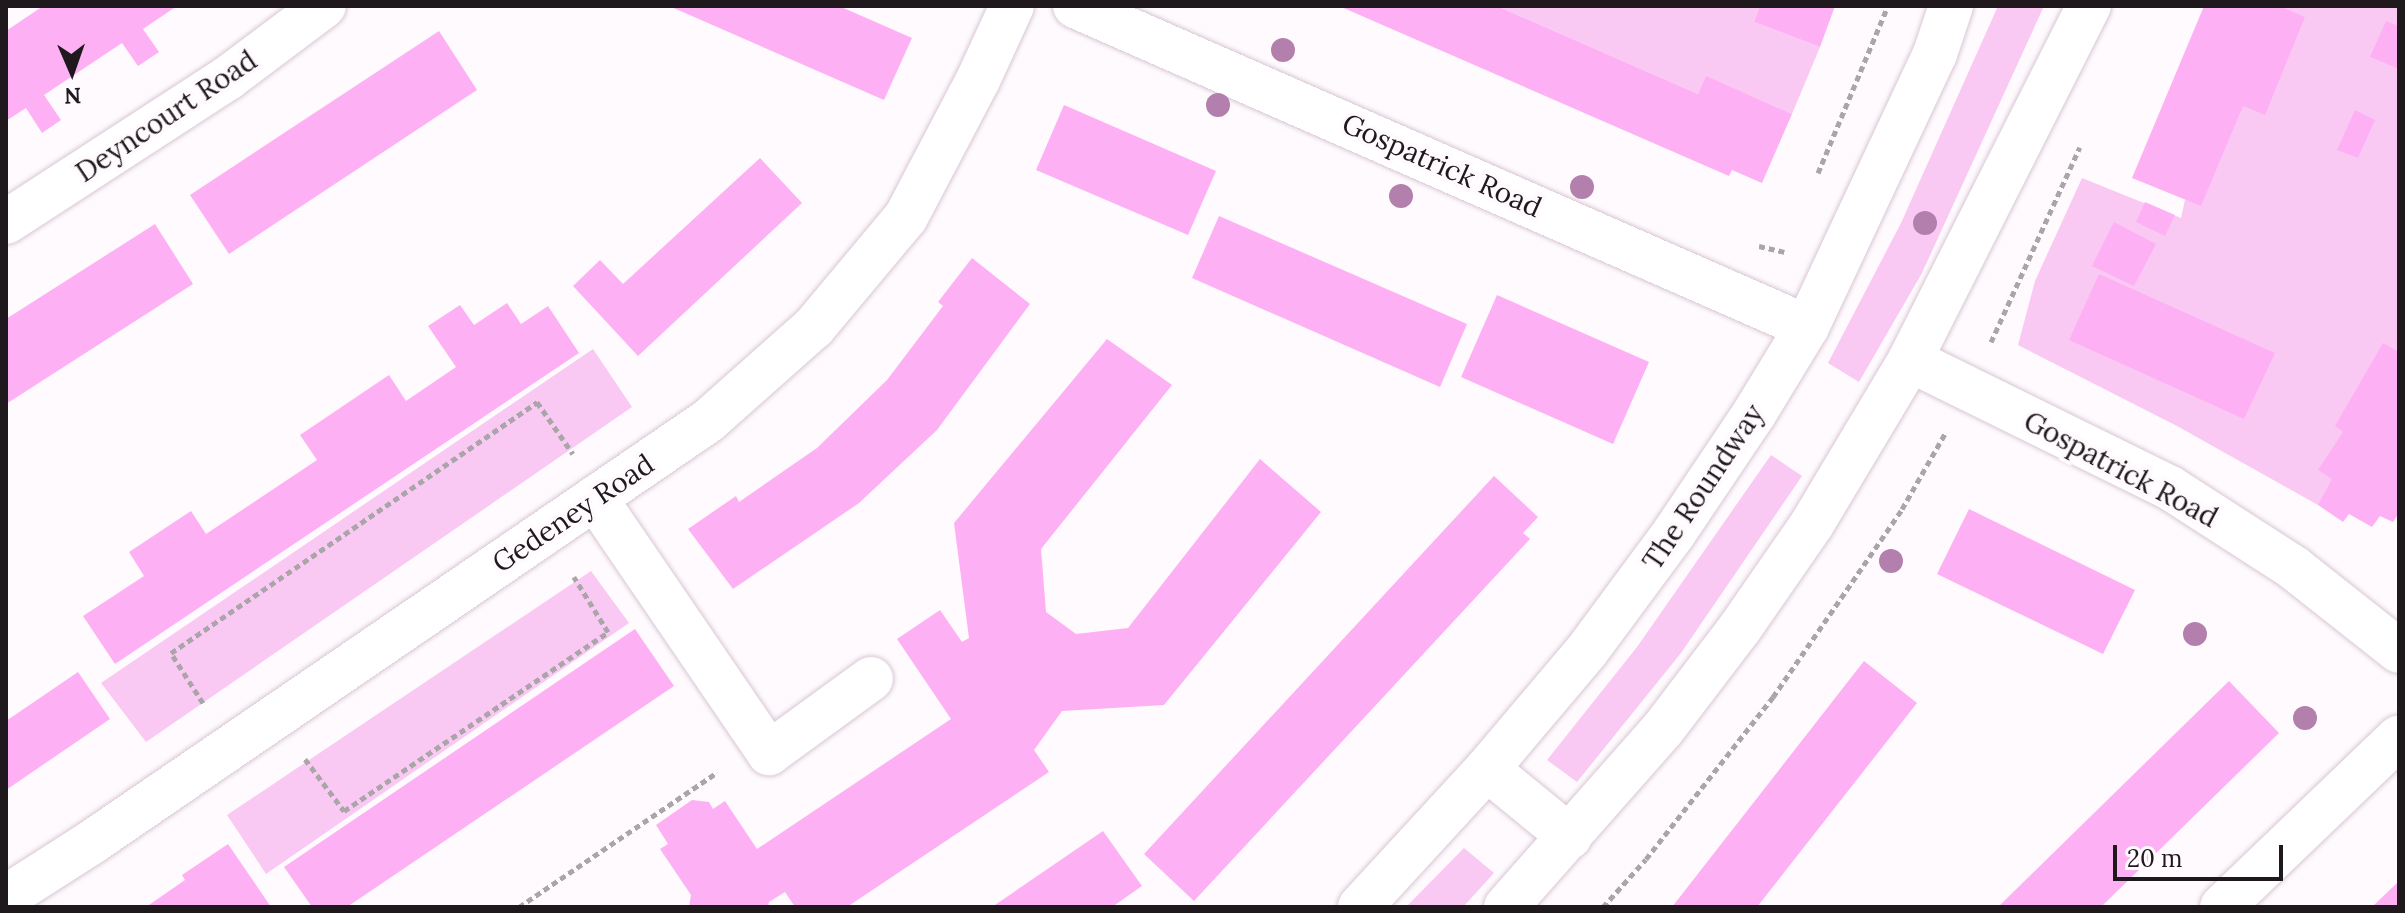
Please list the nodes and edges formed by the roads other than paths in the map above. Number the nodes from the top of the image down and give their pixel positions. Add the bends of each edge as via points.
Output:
1 (324, 6) edge
2 (1012, 6) edge
3 (1075, 6) edge
4 (1951, 6) edge
5 (2089, 6) edge
6 (6, 222) edge
7 (1807, 327) junction
8 (1910, 360) junction
9 (598, 496) junction
10 (2399, 651) edge
11 (871, 679) dead end
12 (2399, 737) edge
13 (1487, 769) junction
14 (1570, 837) junction
15 (6, 897) edge
16 (1360, 907) edge
17 (1506, 907) edge
18 (2222, 907) edge

1 - 6 street, Deyncourt Road via 228,78
2 - 9 street, Gedeney Road via 906,217 814,327 708,421
3 - 7 street, Gospatrick Road
4 - 7 street, The Roundway via 1935,54
5 - 8 street
7 - 13 street, The Roundway via 1665,545 1586,652
8 - 10 street, Gospatrick Road via 2170,488 2294,568
8 - 14 street via 1812,524 1740,628
9 - 11 street via 769,753
9 - 15 street, Gedeney Road
12 - 18 street
13 - 14 street
13 - 16 street, The Roundway
14 - 17 street

